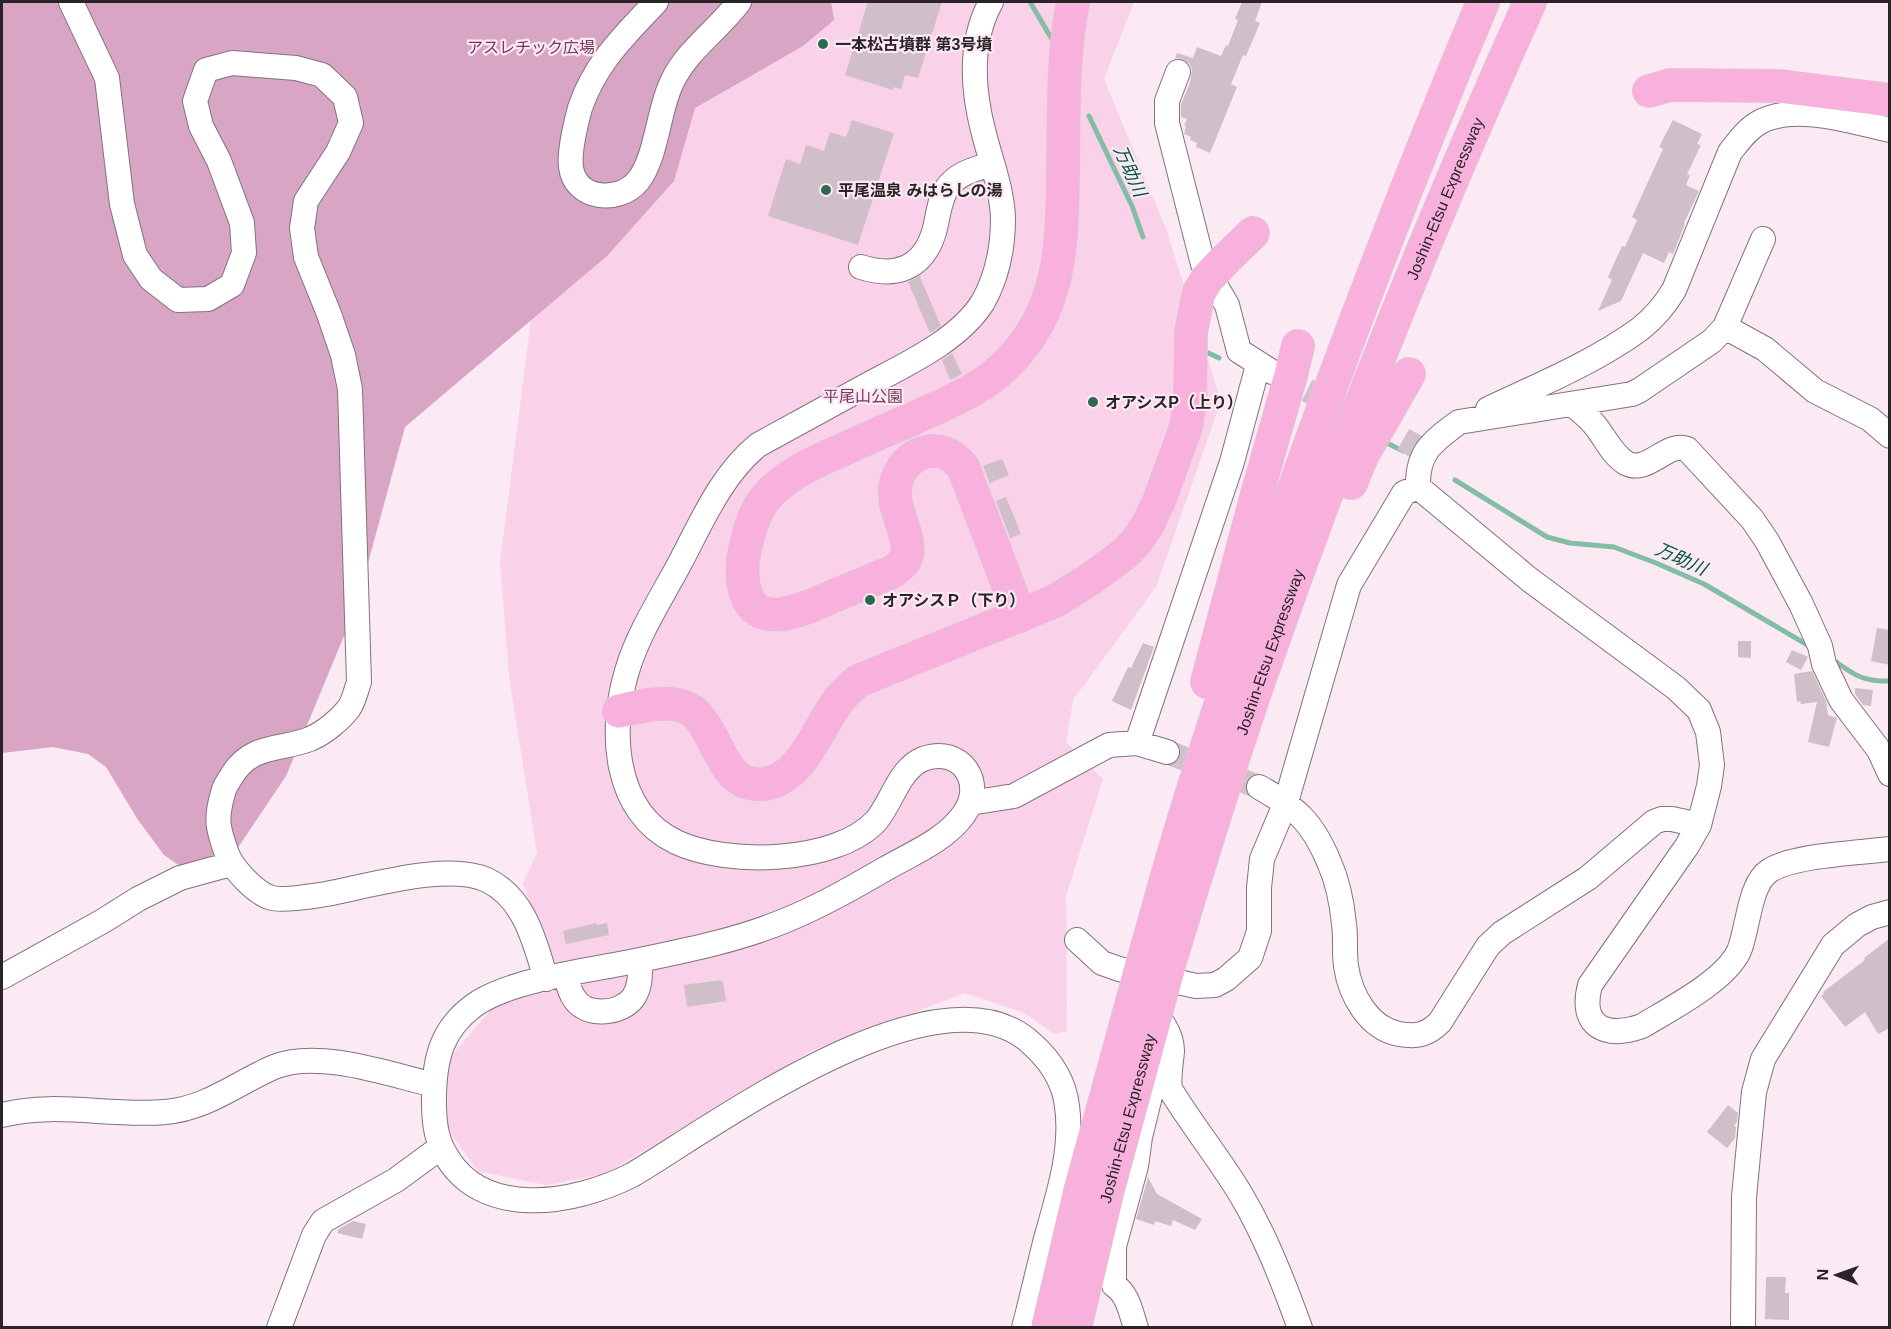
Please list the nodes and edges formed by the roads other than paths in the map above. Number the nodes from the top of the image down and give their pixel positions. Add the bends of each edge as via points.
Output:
1 (71, 2) edge
2 (656, 2) edge
3 (739, 2) edge
4 (991, 2) edge
5 (1073, 2) edge
6 (1483, 2) edge
7 (1530, 2) edge
8 (1178, 72) dead end
9 (1649, 91) dead end
10 (1890, 100) edge
11 (1890, 130) edge
12 (992, 164) junction
13 (1252, 234) dead end
14 (1763, 239) dead end
15 (861, 267) dead end
16 (1725, 327) junction
17 (1298, 346) dead end
18 (1409, 374) dead end
19 (1572, 404) junction
20 (1459, 422) junction
21 (1890, 436) edge
22 (1418, 487) junction
23 (1020, 616) junction
24 (619, 711) junction
25 (1137, 743) junction
26 (1167, 752) tunnel mouth
27 (1890, 774) edge
28 (1258, 787) tunnel mouth
29 (1286, 802) junction
30 (970, 803) junction
31 (1215, 813) junction
32 (1699, 825) junction
33 (1890, 849) edge
34 (231, 864) junction
35 (1890, 912) edge
36 (1077, 940) dead end
37 (640, 960) junction
38 (1143, 966) junction
39 (2, 977) edge
40 (556, 977) junction
41 (1167, 1032) junction
42 (434, 1085) junction
43 (2, 1115) edge
44 (441, 1147) junction
45 (279, 1328) edge
46 (1024, 1328) edge
47 (1048, 1328) edge
48 (1075, 1328) edge
49 (1136, 1328) edge
50 (1300, 1328) edge
51 (1743, 1328) edge

1 - 34 street via 107,78 122,204 135,255 151,279 178,300 208,299 232,285 244,253 242,223 201,126 195,101 206,70 232,63 296,68 322,75 345,97 351,123 338,152 306,201 302,228 306,257 343,355 350,389 359,682 350,706 332,725 310,739 258,751 238,765 223,791 217,826
2 - 3 street via 608,53 580,109 571,168 588,192 602,196 622,194 638,181 671,83 682,63
4 - 12 street via 977,40 974,74
5 - 23 highway via 1064,92 1061,249 1055,283 1034,333 1005,367 975,389 813,462 782,483 771,492 754,519 743,567 747,597 760,612 770,614 796,612 892,572 907,555 895,505 898,475 914,456 937,451 947,453 963,467
6 - 38 highway, Joshin-Etsu Expressway via 1391,226 1313,435 1189,802
7 - 31 highway, Joshin-Etsu Expressway via 1452,177 1357,412
8 - 25 street via 1167,101 1167,123 1203,264 1227,305 1239,351 1265,368
9 - 10 highway via 1670,85 1780,86
11 - 20 street via 1796,114 1760,122 1730,152 1674,290 1663,308 1641,328 1592,359
12 - 15 street via 960,175 947,188 927,251 913,265 895,272
12 - 24 street via 1000,193 1002,240 998,264 982,302 932,350 746,455 722,487 642,635 627,670
13 - 23 highway, bridge via 1206,279 1199,292 1191,332 1186,427 1147,526 1123,555 1090,579 1055,601
14 - 16 street
16 - 19 street via 1712,341 1640,390
16 - 21 street via 1765,349 1815,391 1870,419
17 - 38 highway via 1189,751
18 - 31 highway via 1362,456
19 - 20 street
19 - 27 street via 1628,464 1645,464 1676,447 1687,449 1752,519 1802,604 1841,700 1879,750
20 - 22 street via 1425,452 1417,470
22 - 29 street via 1404,492 1348,585
22 - 32 street via 1530,580 1676,688 1699,710 1708,732 1712,765
23 - 24 highway via 858,681 838,701 793,769 764,784 736,776 705,725 690,710 665,704
24 - 30 street via 620,762 630,795 663,834 696,849 756,856 796,855 830,848 872,825 915,763 934,756 954,759 968,771 973,786
25 - 26 street
25 - 30 street via 1109,745 1014,796
28 - 29 street
29 - 32 street via 1314,831 1332,870 1344,925 1346,965 1358,1002 1388,1032 1414,1035 1430,1032 1440,1022 1488,946 1502,933 1588,878 1654,822 1672,819
29 - 38 street via 1262,859 1259,931 1250,958 1226,979 1206,987 1185,984
30 - 37 street via 958,821 930,843 807,911 751,933
31 - 38 highway, Joshin-Etsu Expressway
32 - 33 street via 1590,985 1587,1008 1591,1019 1601,1028 1620,1033 1642,1026 1715,980 1738,952 1756,890 1769,870 1803,859
34 - 39 street via 180,878
34 - 40 street via 247,882 271,898 308,897 446,872 481,878 501,889 520,911
35 - 51 street via 1857,925 1833,945 1763,1059 1754,1092 1744,1197
36 - 38 street via 1102,963
37 - 40 street
37 - 40 street via 633,998 619,1008 595,1011 580,1005
38 - 41 street
38 - 47 highway, Joshin-Etsu Expressway, bridge via 1081,1188
38 - 48 highway, Joshin-Etsu Expressway, bridge via 1107,1193
40 - 42 street via 491,996 462,1016 441,1047
41 - 49 street via 1114,1246 1114,1285 1125,1296
41 - 50 street via 1172,1051 1170,1089 1258,1226
42 - 43 street via 306,1059 272,1068 182,1110 146,1113 43,1109
42 - 44 street via 435,1128
44 - 45 street via 396,1180 323,1221
44 - 46 street via 460,1174 486,1191 517,1199 572,1197 632,1175 784,1081 865,1044 948,1020 978,1020 1005,1026 1029,1041 1048,1060 1062,1082 1068,1106 1064,1168

